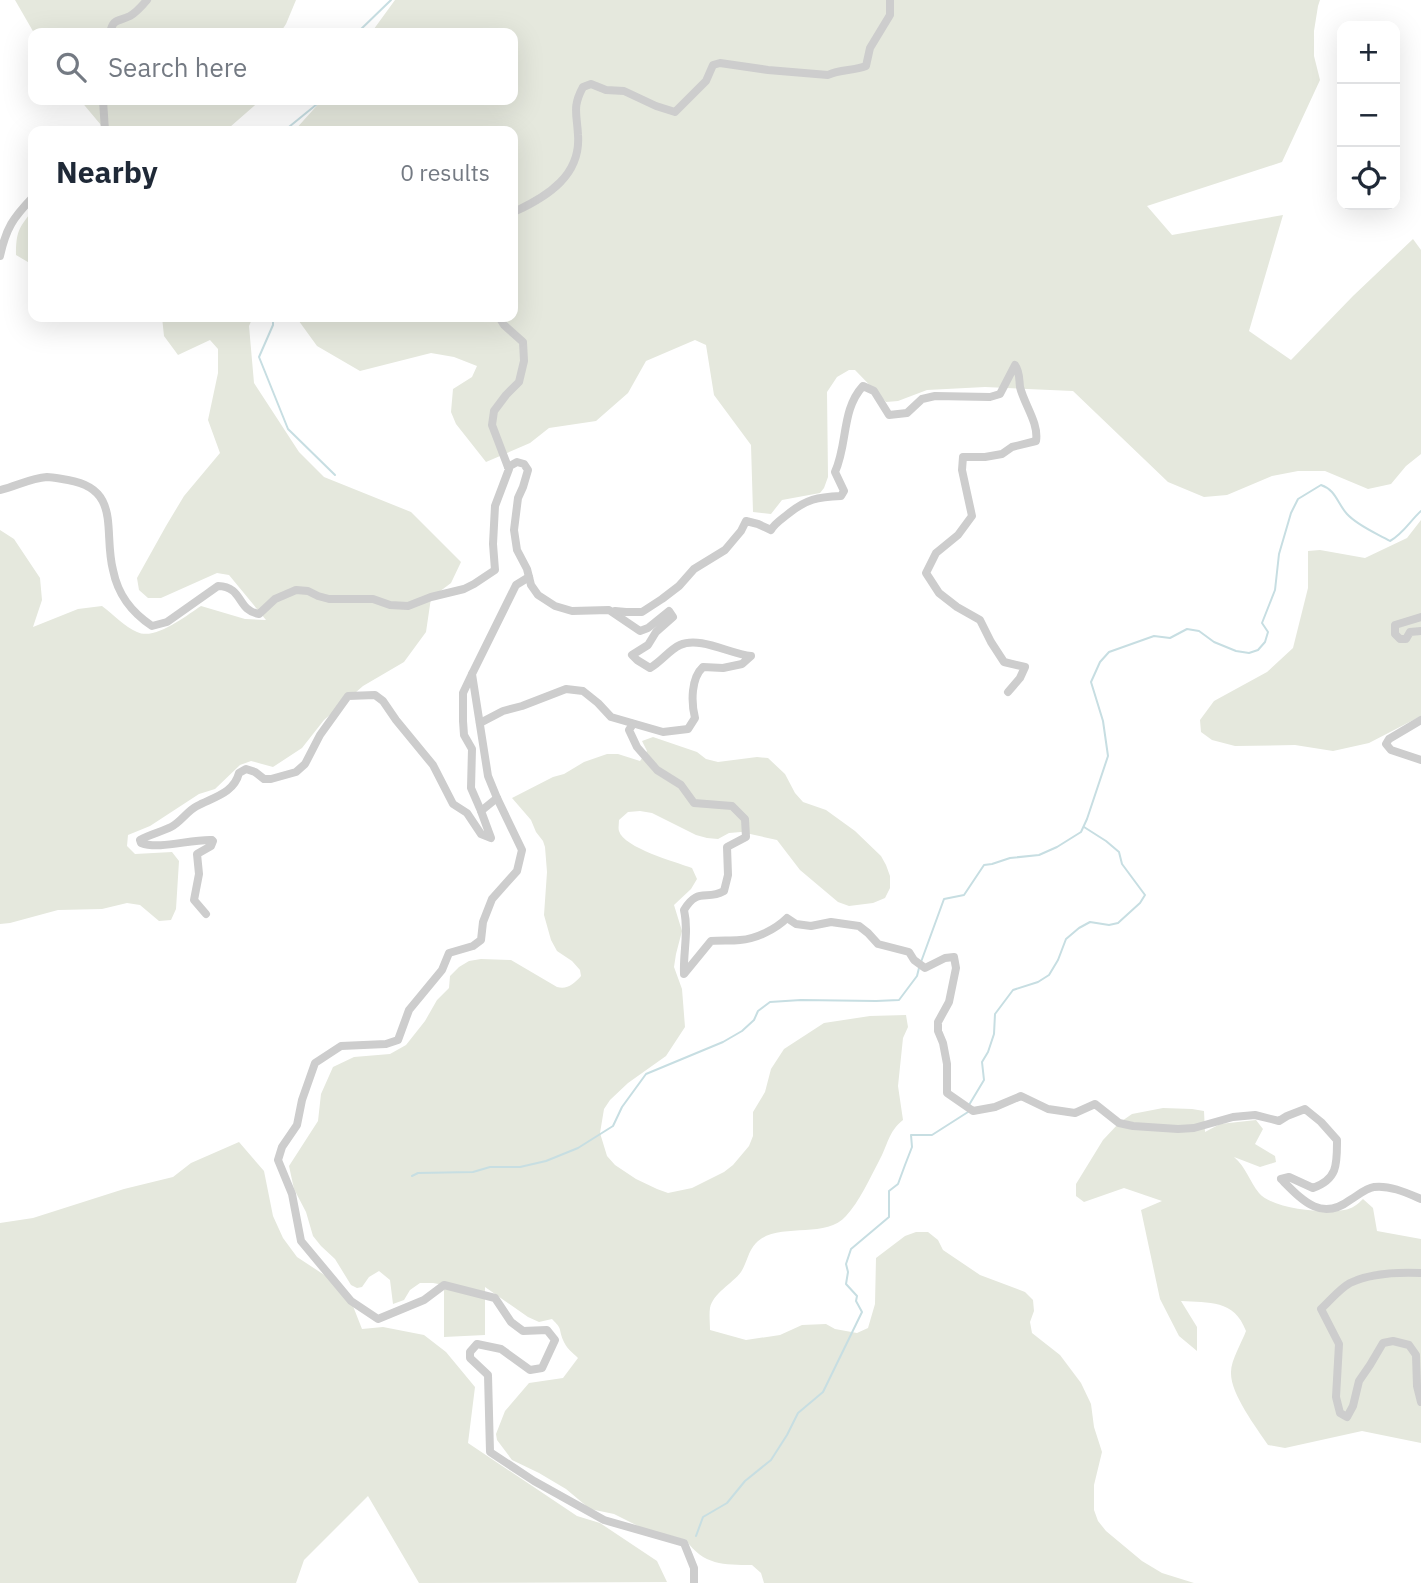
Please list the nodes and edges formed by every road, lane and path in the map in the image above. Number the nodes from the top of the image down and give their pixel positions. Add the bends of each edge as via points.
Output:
1 (147, 0) edge
2 (890, 0) edge
3 (111, 28) edge
4 (103, 105) edge
5 (105, 126) edge
6 (28, 203) edge
7 (518, 210) edge
8 (0, 256) edge
9 (502, 322) edge
10 (508, 467) junction
11 (0, 490) edge
12 (529, 577) junction
13 (609, 610) junction
14 (1421, 617) edge
15 (1421, 631) edge
16 (472, 674) junction
17 (1008, 692) dead end
18 (1421, 720) edge
19 (480, 723) junction
20 (633, 724) junction
21 (1421, 761) edge
22 (497, 798) junction
23 (481, 811) junction
24 (206, 914) dead end
25 (1421, 1199) edge
26 (1421, 1273) edge
27 (1421, 1402) edge
28 (694, 1583) edge

1 - 3 street
2 - 7 street via 890,15 870,48 866,66 853,71 828,75 720,63 713,65 706,81 675,112 624,91 591,84 583,87 575,113 579,137 575,163 558,185
4 - 5 street
6 - 8 street via 11,223
9 - 10 street via 523,342 524,361 519,382 494,411 492,425
10 - 11 street via 495,506 495,570 464,589 408,606 373,599 329,599 296,590 254,614 236,592 218,586 167,622 152,626 135,614 118,588 108,517 92,488 46,477
10 - 12 street via 517,462 528,470 514,530
12 - 13 street via 538,595 555,606 572,611
12 - 16 street via 516,585
13 - 17 street via 642,612 679,586 694,569 726,550 746,521 771,530 813,498 841,496 844,491 835,472 849,412 863,386 874,391 889,415 907,413 922,399 935,396 1000,394 1015,365 1036,442 1002,454 963,457 972,516 936,553 926,573 939,593 980,620 1004,662 1025,667
13 - 20 street via 640,631 669,611 673,617 649,645 632,655 650,668 682,644 702,643 751,656 742,664 703,667 691,703 695,718 688,729 663,732
14 - 15 street via 1395,625 1395,634 1406,639 1410,632
16 - 19 street
16 - 23 street via 463,693 463,721 473,757 471,788
18 - 21 street via 1388,739 1387,744 1391,750
19 - 20 street via 566,689 583,691 611,717
19 - 22 street via 488,776
20 - 25 street via 629,730 637,747 657,770 681,785 694,803 732,806 745,819 746,837 727,847 724,891 698,895 684,910 684,974 711,941 742,940 776,928 787,918 811,926 831,922 859,926 878,944 909,952 926,968 954,957 949,1002 938,1031 947,1064 947,1093 973,1111 1021,1096 1048,1109 1075,1113 1094,1104 1119,1124 1178,1129 1255,1115 1279,1121 1305,1109 1337,1140 1337,1161 1332,1178 1313,1188 1289,1177 1281,1179 1300,1199 1330,1210 1371,1186 1391,1187
22 - 23 street
22 - 28 street via 522,850 517,872 492,899 481,940 449,954 442,970 409,1010 398,1040 341,1046 315,1063 297,1125 278,1160 292,1194 301,1241 352,1301 378,1319 424,1300 444,1285 495,1298 523,1331 547,1330 555,1340 542,1368 530,1370 501,1349 477,1343 470,1352 470,1358 488,1375 490,1452 604,1520 684,1543
23 - 24 street via 491,838 481,834 467,813 453,804 433,765 383,701 375,695 348,696 296,772 264,779 246,769 213,800 192,809 170,828 140,840 144,845 213,841 197,854 194,900
26 - 27 street via 1393,1273 1349,1284 1321,1309 1339,1344 1339,1413 1347,1417 1359,1381 1382,1343 1394,1341 1409,1345 1416,1355

